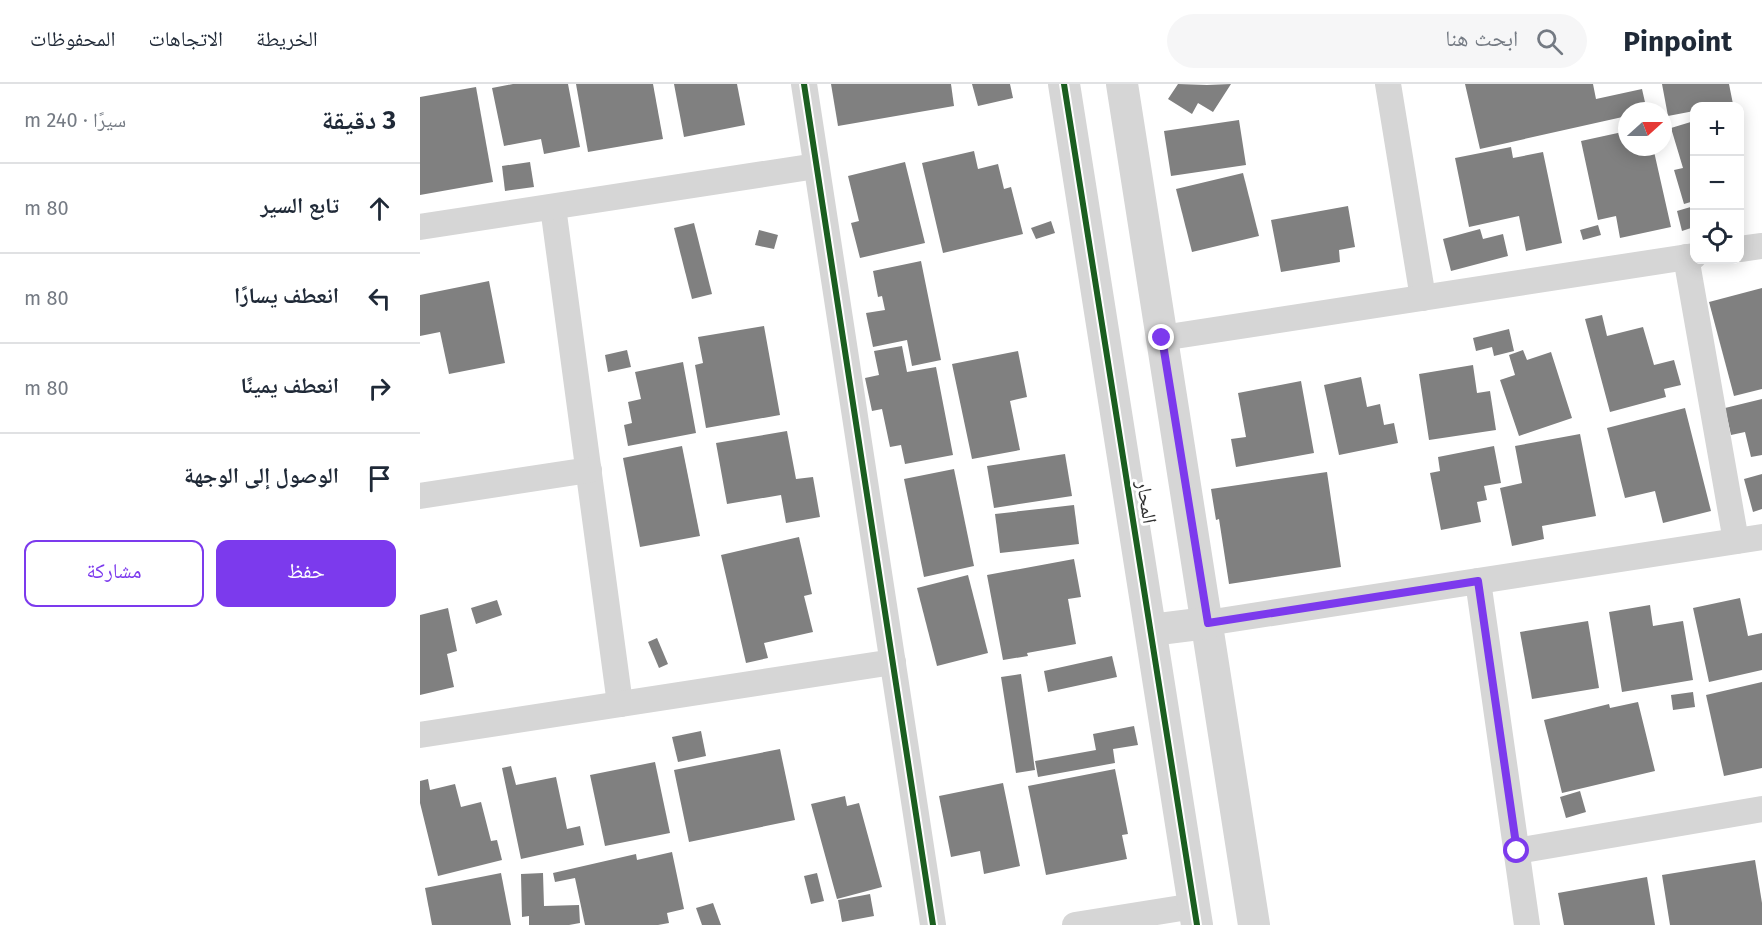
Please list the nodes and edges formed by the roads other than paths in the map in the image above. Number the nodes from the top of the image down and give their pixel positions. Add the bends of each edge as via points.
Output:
1 (804, 84) edge
2 (1064, 84) edge
3 (1122, 84) edge
4 (1388, 84) edge
5 (816, 166) junction
6 (553, 207) junction
7 (420, 227) edge
8 (1762, 246) edge
9 (1744, 248) edge
10 (1690, 256) edge
11 (1691, 264) edge
12 (1423, 298) junction
13 (1162, 338) junction
14 (589, 470) junction
15 (420, 496) edge
16 (1762, 537) edge
17 (1736, 541) junction
18 (1478, 581) junction
19 (1208, 623) junction
20 (1151, 630) junction
21 (893, 662) junction
22 (620, 704) junction
23 (420, 735) edge
24 (1762, 809) edge
25 (1517, 851) junction
26 (1196, 916) edge
27 (933, 925) edge
28 (1075, 925) edge
29 (1254, 925) edge
30 (1527, 925) edge

1 - 5 street
2 - 20 street, المحار
3 - 13 street
4 - 12 street
5 - 6 street
5 - 21 street
6 - 7 street
6 - 14 street
8 - 9 street
10 - 12 street
11 - 17 street
12 - 13 street
13 - 19 street
14 - 15 street
14 - 22 street
16 - 17 street
17 - 18 street
18 - 19 street
18 - 25 street
19 - 20 street
19 - 29 street
20 - 26 street, المحار
21 - 22 street
21 - 27 street
22 - 23 street
24 - 25 street
25 - 30 street
26 - 28 street

